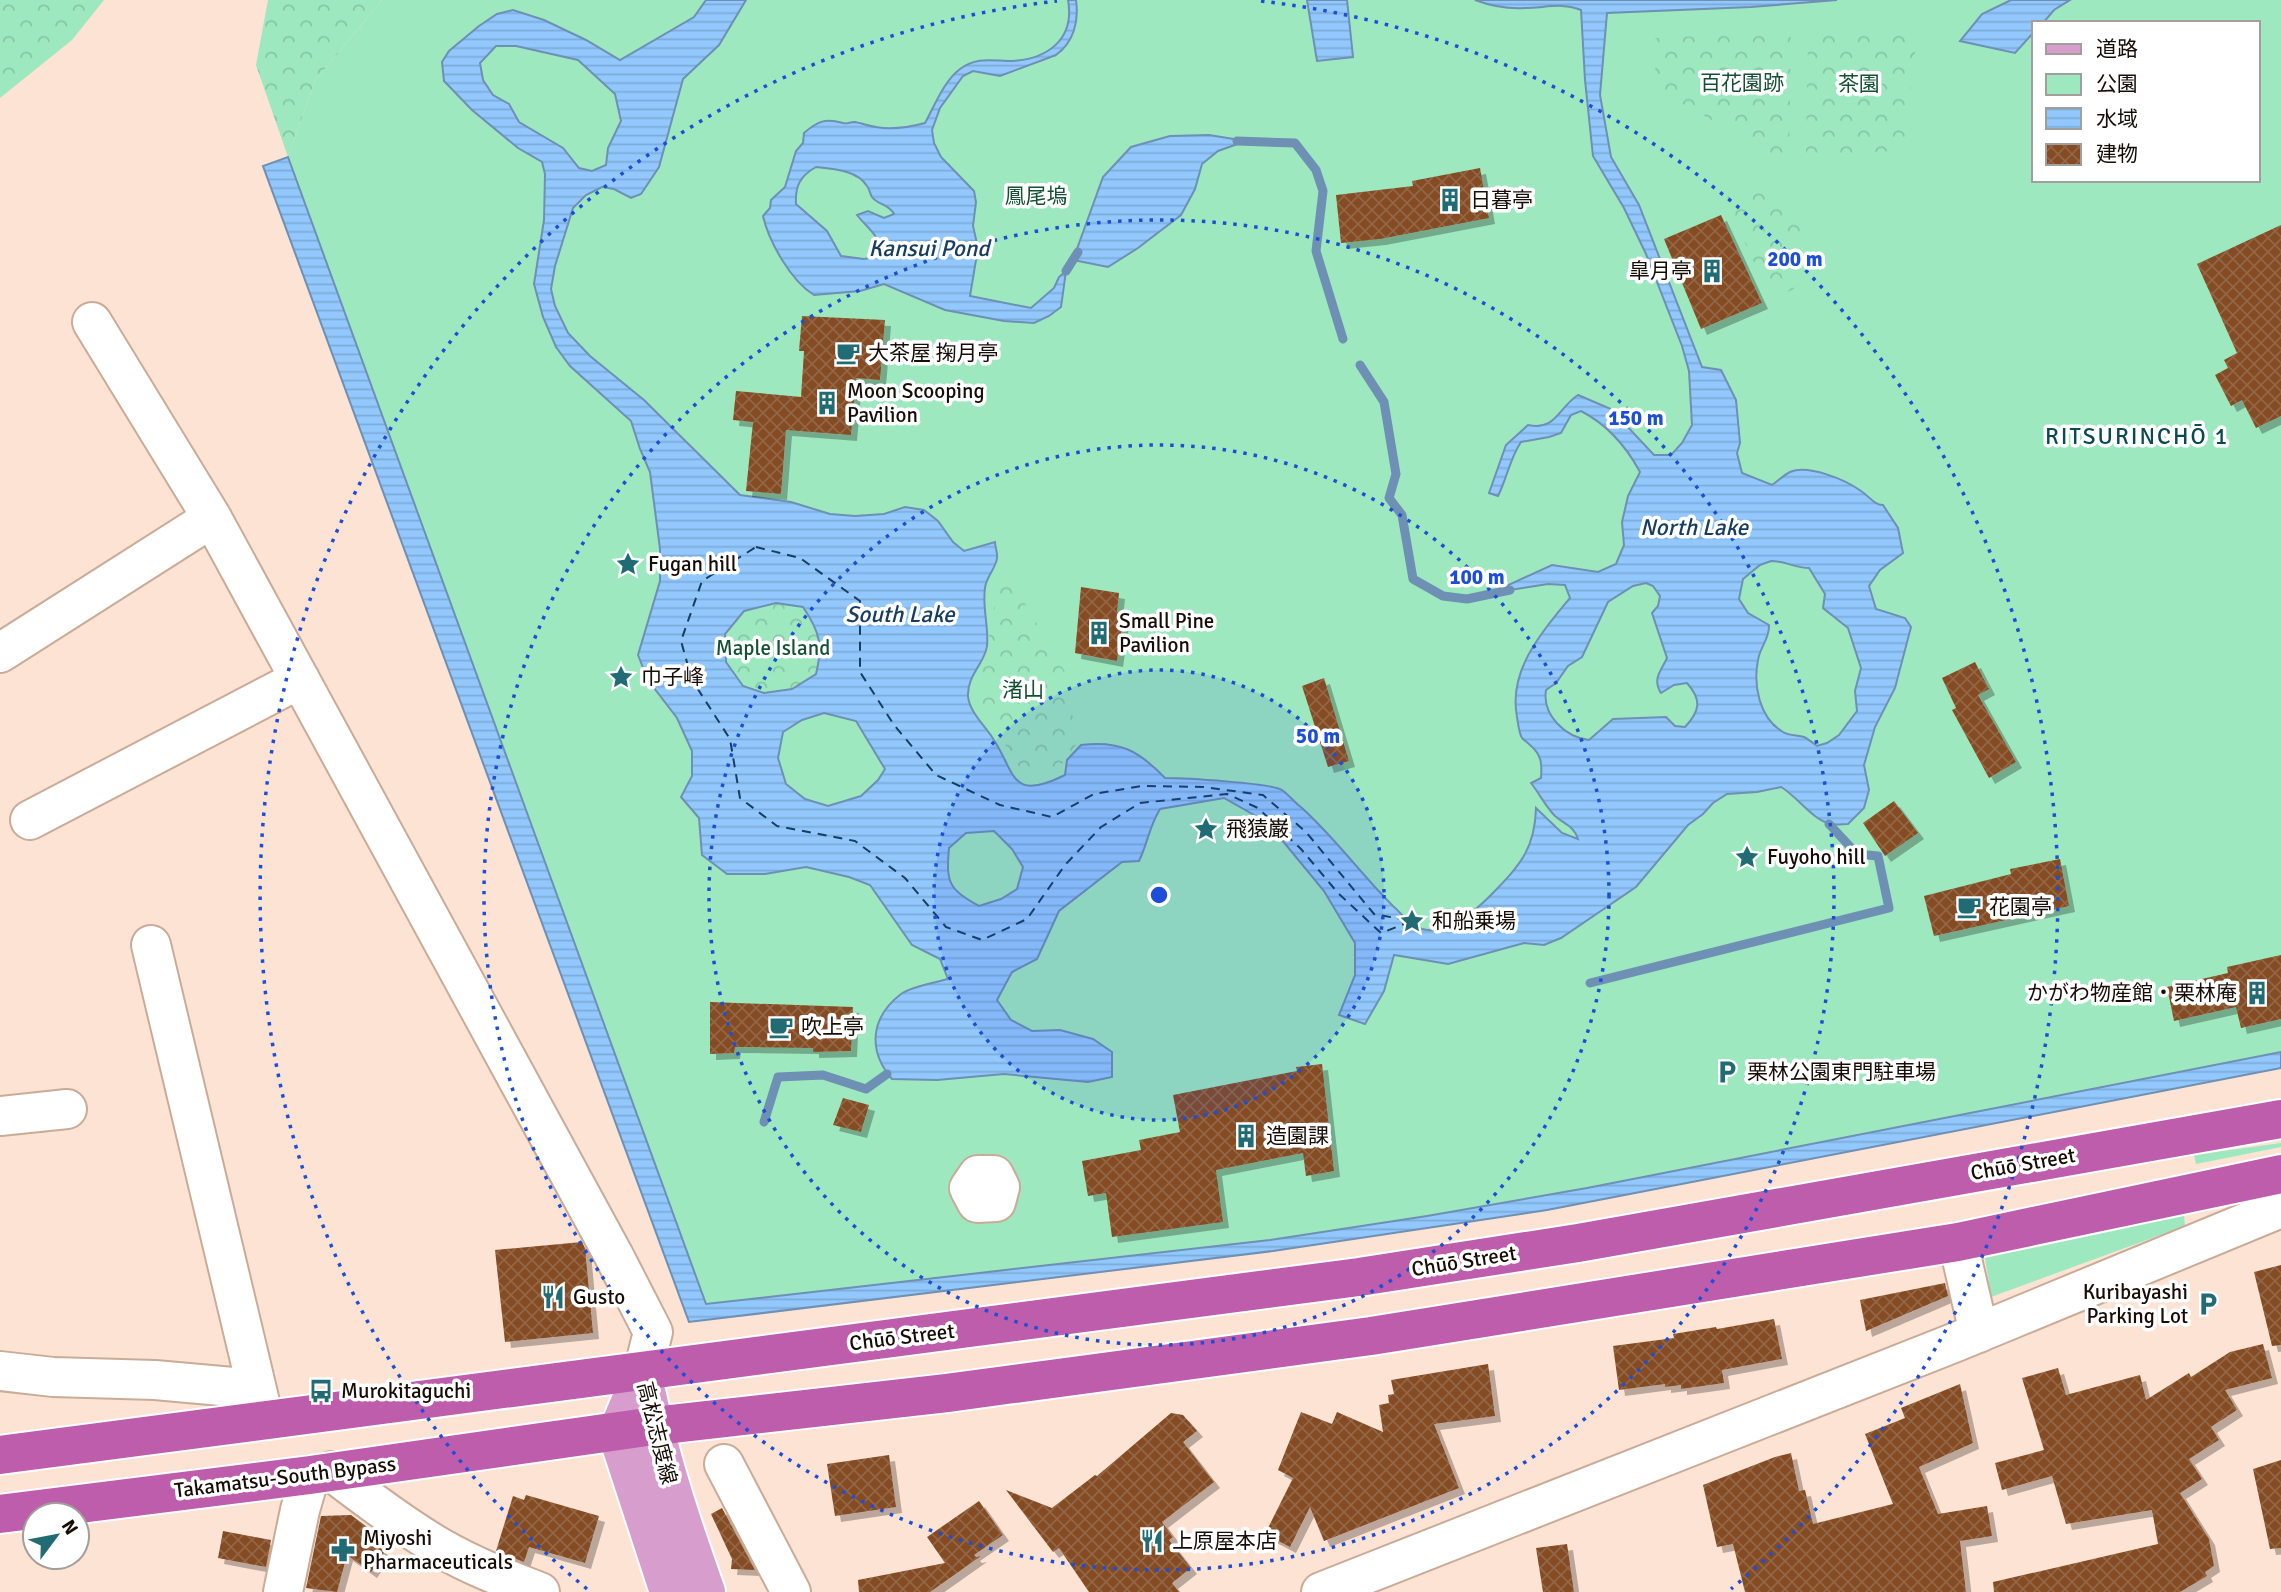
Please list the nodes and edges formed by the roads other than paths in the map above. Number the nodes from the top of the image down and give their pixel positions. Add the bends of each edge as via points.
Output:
1 (92, 322) dead end
2 (212, 518) junction
3 (0, 653) edge
4 (300, 679) junction
5 (30, 820) dead end
6 (151, 945) dead end
7 (67, 1109) dead end
8 (0, 1116) edge
9 (2281, 1119) edge
10 (2281, 1174) edge
11 (2281, 1208) edge
12 (1958, 1242) junction
13 (1979, 1333) junction
14 (0, 1371) edge
15 (643, 1372) junction
16 (264, 1419) junction
17 (654, 1426) junction
18 (617, 1433) junction
19 (0, 1455) edge
20 (724, 1464) dead end
21 (320, 1473) junction
22 (0, 1514) edge
23 (283, 1592) edge
24 (540, 1592) edge
25 (669, 1592) edge
26 (706, 1592) edge
27 (791, 1592) edge
28 (1321, 1592) edge

1 - 2 street
2 - 3 street
2 - 4 street
4 - 5 street
4 - 15 street via 653,1332
6 - 16 street
7 - 8 street
9 - 15 highway, Chūō Street via 1496,1256
10 - 12 highway
11 - 13 street
12 - 13 street
12 - 17 highway via 1254,1352
13 - 28 street
14 - 16 street via 233,1387
15 - 16 highway, Chūō Street
15 - 17 main road, 高松志度線
15 - 18 main road, 高松志度線
16 - 19 highway
17 - 18 highway, Takamatsu-South Bypass
17 - 26 main road, 高松志度線
18 - 21 highway, Takamatsu-South Bypass
18 - 25 main road, 高松志度線
20 - 27 street
21 - 22 highway, Takamatsu-South Bypass
21 - 23 street via 300,1510
21 - 24 street via 441,1548

